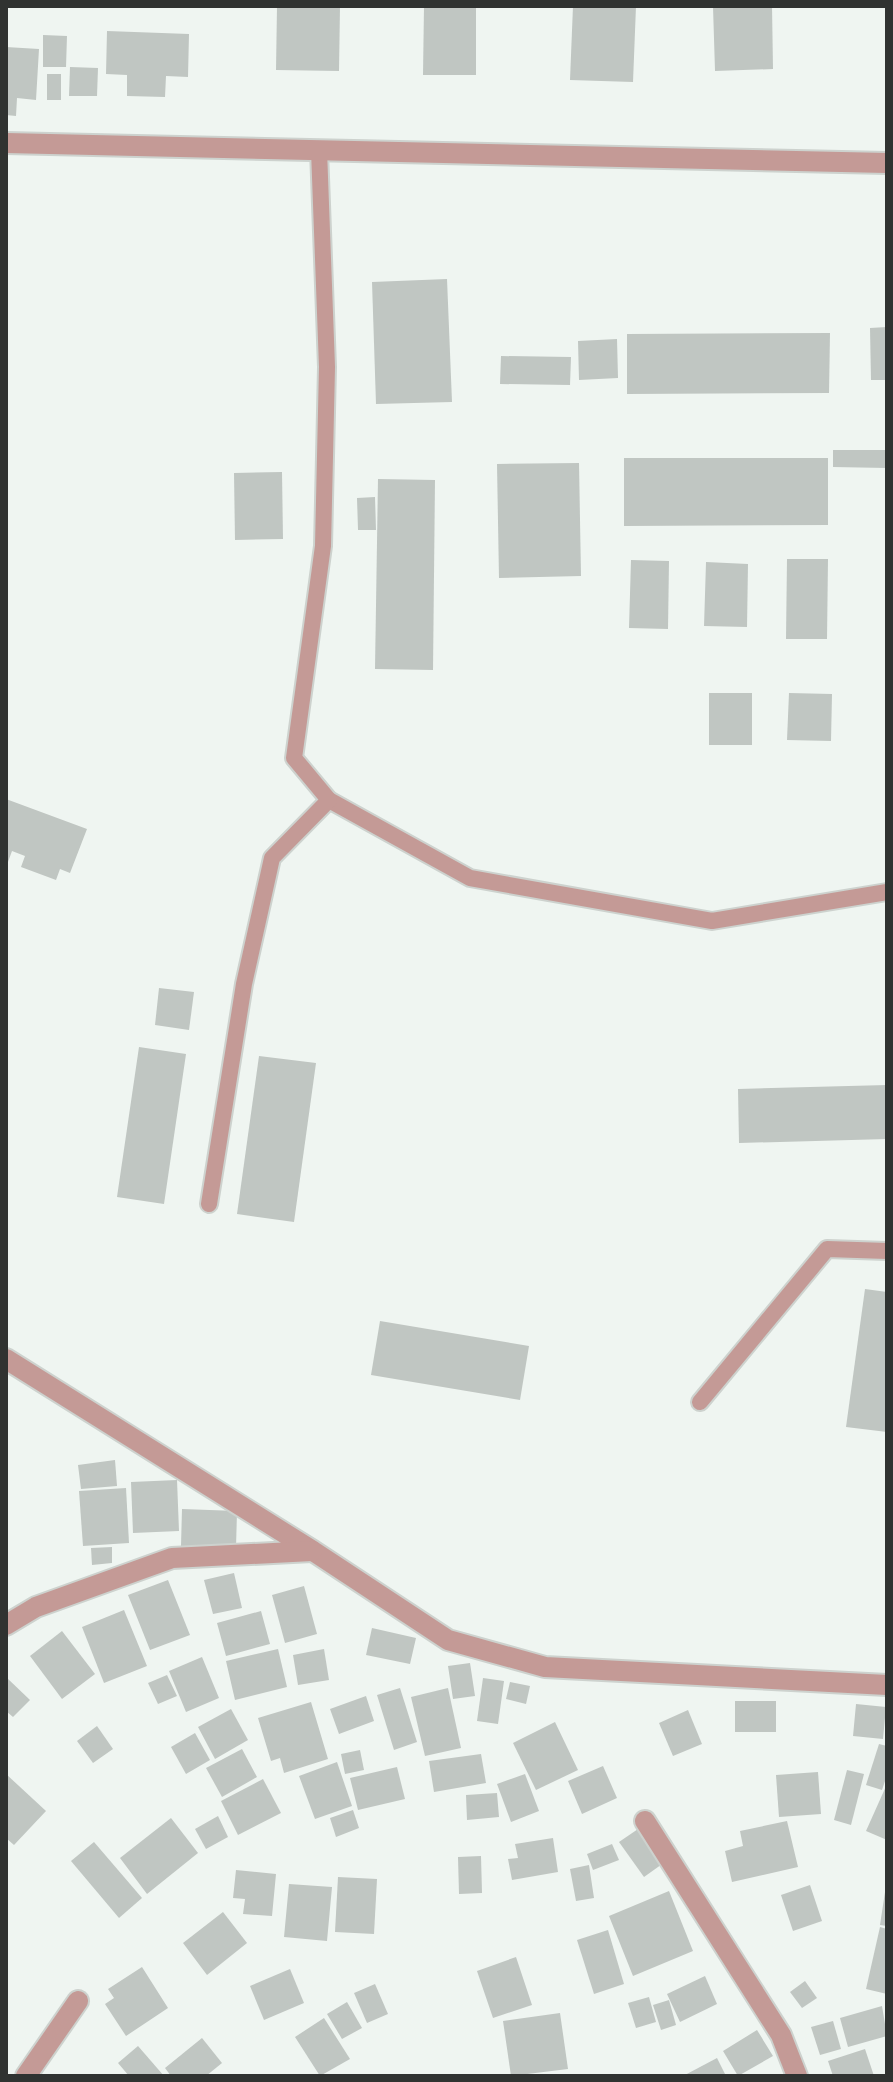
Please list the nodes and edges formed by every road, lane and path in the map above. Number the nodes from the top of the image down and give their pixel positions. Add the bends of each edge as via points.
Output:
1 (6, 143) edge
2 (319, 150) junction
3 (887, 163) edge
4 (329, 800) junction
5 (887, 892) edge
6 (209, 1204) dead end
7 (887, 1251) edge
8 (6, 1359) edge
9 (700, 1402) dead end
10 (313, 1551) junction
11 (6, 1625) edge
12 (887, 1685) edge
13 (645, 1821) dead end
14 (78, 2001) dead end
15 (26, 2076) edge
16 (797, 2076) edge

1 - 2 street
2 - 3 street
2 - 4 lane via 327,367 323,546 294,758
4 - 5 lane via 470,878 712,921
4 - 6 lane via 272,858 244,984
7 - 9 lane via 827,1249
8 - 10 street
10 - 11 street via 172,1558 36,1607
10 - 12 street via 448,1640 545,1667
13 - 16 street via 781,2035
14 - 15 street

